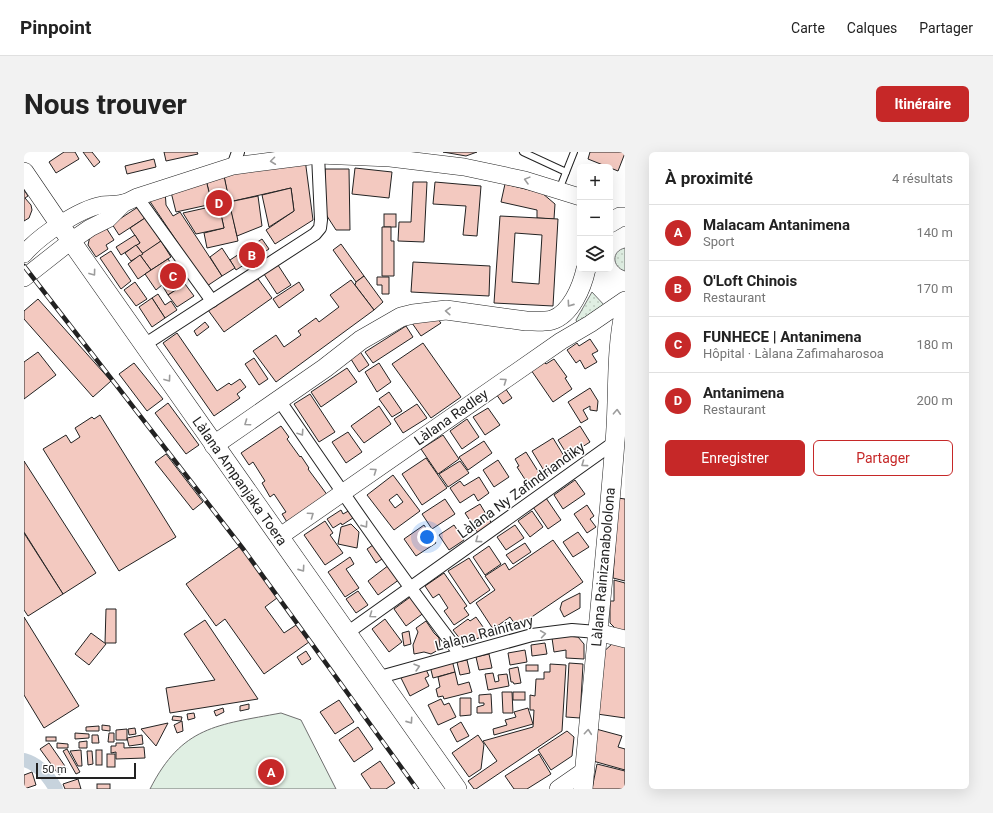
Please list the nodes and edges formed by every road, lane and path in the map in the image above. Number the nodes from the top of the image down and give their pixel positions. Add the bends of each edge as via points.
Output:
1 (523, 152) edge
2 (574, 152) edge
3 (318, 155) junction
4 (236, 159) edge
5 (24, 172) edge
6 (566, 172) junction
7 (562, 190) junction
8 (577, 196) edge
9 (130, 200) junction
10 (60, 225) junction
11 (71, 241) junction
12 (24, 254) edge
13 (586, 272) edge
14 (24, 278) edge
15 (625, 300) edge
16 (212, 301) junction
17 (625, 309) edge
18 (547, 321) junction
19 (561, 341) junction
20 (622, 341) edge
21 (144, 345) junction
22 (279, 400) junction
23 (615, 442) junction
24 (214, 445) junction
25 (342, 493) junction
26 (279, 537) junction
27 (410, 588) junction
28 (597, 632) junction
29 (347, 633) junction
30 (625, 639) edge
31 (460, 654) junction
32 (380, 677) junction
33 (584, 780) edge
34 (458, 789) edge
35 (558, 789) edge

1 - 6 lane
2 - 6 lane
3 -> 4 street
7 -> 3 street via 464,167 390,158
3 - 16 street via 320,228 315,234
4 - 9 street
5 - 10 main road, Làlana Ampanjaka Toera
6 - 7 lane
7 - 8 street
9 - 10 street via 101,205 81,212
9 - 11 street via 108,219
9 - 16 street
10 - 11 main road, Làlana Ampanjaka Toera
10 - 12 street via 33,244
11 - 14 street
11 -> 21 main road, Làlana Ampanjaka Toera
13 -> 18 main road via 578,293 565,312
15 - 19 street, Làlana Radley
16 - 21 street
17 - 20 main road, Làlana Rainizanabololona via 620,328
18 - 19 street
18 -> 22 main road via 526,321 446,310 401,317 361,340
25 -> 19 street, Làlana Radley
23 -> 20 main road, Làlana Rainizanabololona
21 -> 24 main road, Làlana Ampanjaka Toera
22 -> 24 main road
22 -> 25 street
23 -> 27 street, Làlana Ny Zafindriandiky
23 - 28 main road, Làlana Rainizanabololona
24 - 26 main road, Làlana Ampanjaka Toera
26 -> 25 street, Làlana Radley
25 -> 27 street
26 -> 29 main road, Làlana Ampanjaka Toera
27 -> 29 street, Làlana Ny Zafindriandiky
27 - 31 street
28 - 30 street
31 -> 28 street, Làlana Rainitavy via 532,635 572,630
33 -> 28 main road, Làlana Rainizanabololona
29 - 32 main road, Làlana Ampanjaka Toera
32 -> 31 street, Làlana Rainitavy
32 -> 34 main road, Làlana Ampanjaka Toera
33 - 35 street

